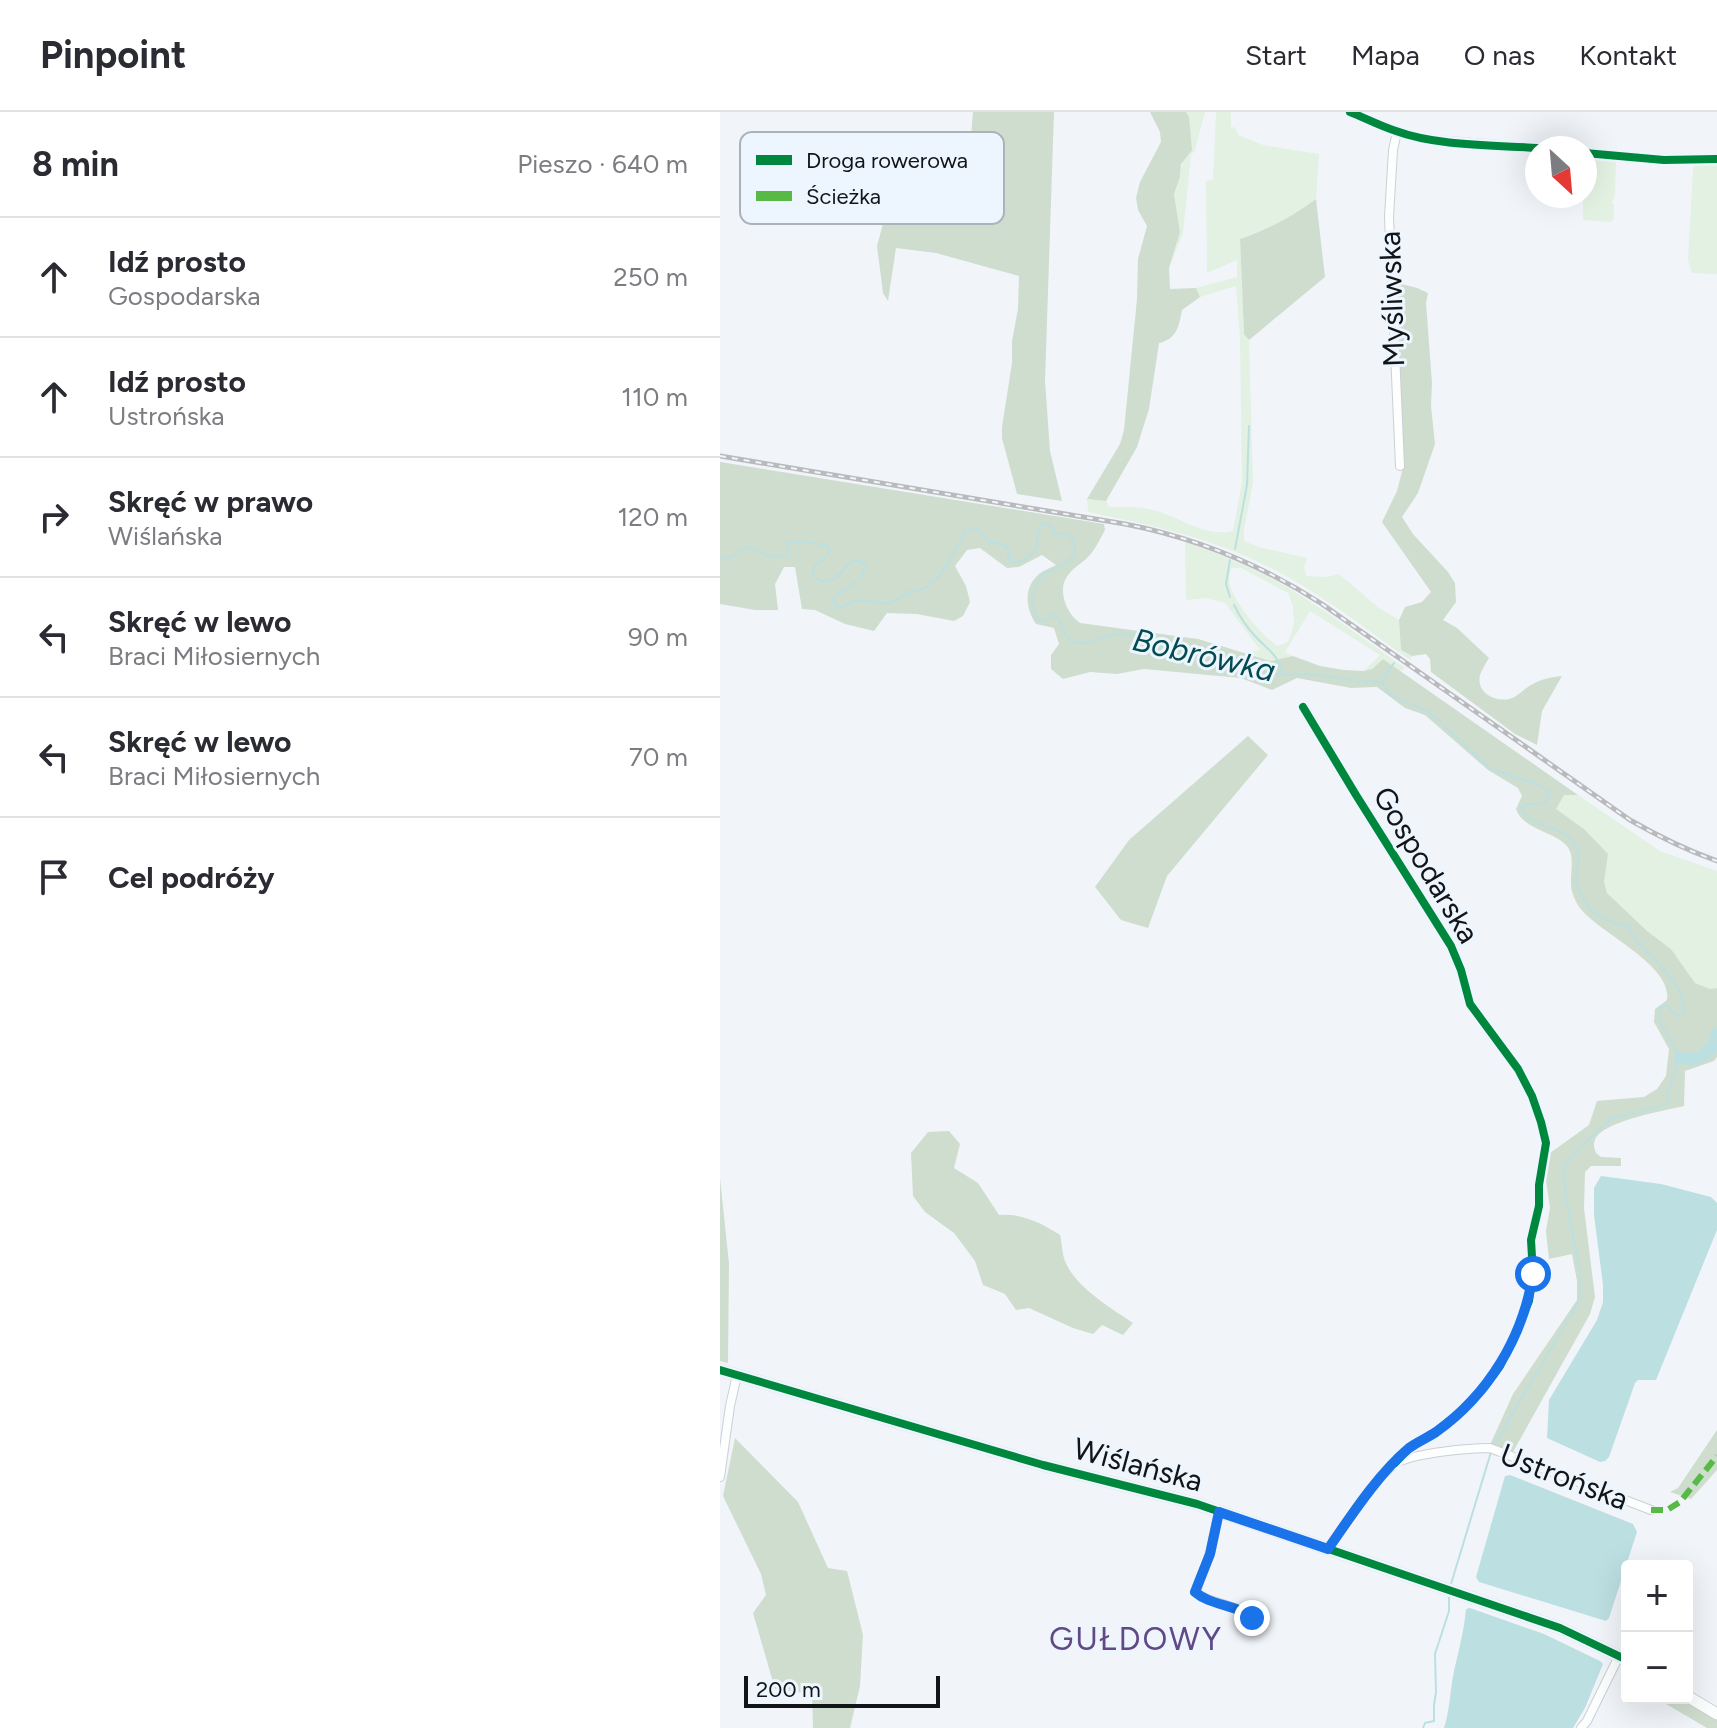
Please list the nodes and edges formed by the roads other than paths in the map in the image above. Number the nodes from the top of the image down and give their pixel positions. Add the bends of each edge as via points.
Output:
1 (1525, 147) edge
2 (1597, 154) edge
3 (1717, 159) edge
4 (1400, 466) dead end
5 (1303, 707) dead end
6 (720, 1370) edge
7 (737, 1375) junction
8 (1395, 1463) junction
9 (720, 1477) edge
10 (1651, 1510) dead end
11 (1219, 1512) junction
12 (1328, 1549) junction
13 (1254, 1624) dead end
14 (1621, 1657) edge
15 (1621, 1662) edge
16 (1693, 1700) edge
17 (1717, 1714) edge
18 (1581, 1728) edge

1 - 4 street, Myśliwska via 1397,132 1389,217
2 - 3 street
5 - 8 street, Gospodarska via 1451,946 1470,1004 1518,1069 1546,1143 1531,1240 1529,1301 1518,1328 1482,1390
6 - 7 street, Wiślańska
7 - 9 street
7 - 11 street, Wiślańska
8 - 10 street, Ustrońska via 1493,1449
8 - 12 street
11 - 12 street, Wiślańska
11 - 13 street via 1195,1592 1248,1614
12 - 14 street, Wiślańska via 1560,1628
15 - 18 street
16 - 17 street

